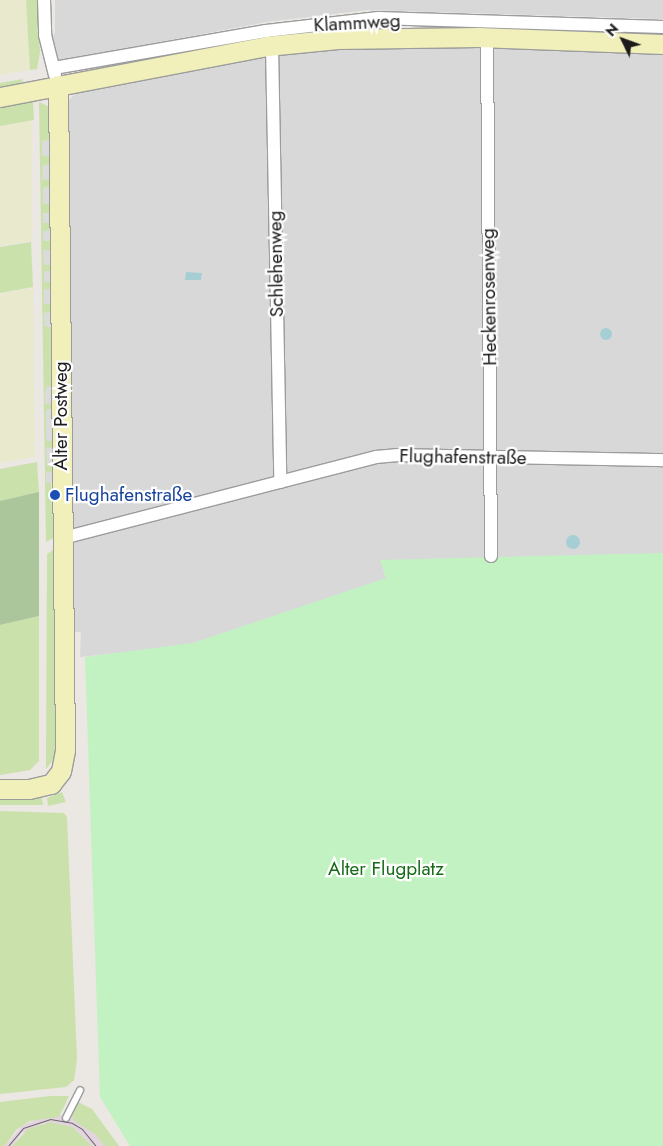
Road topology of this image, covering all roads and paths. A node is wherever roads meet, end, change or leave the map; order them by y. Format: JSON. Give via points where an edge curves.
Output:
{"nodes":[{"id":1,"x":44,"y":0,"type":"edge"},
{"id":2,"x":663,"y":27,"type":"edge"},
{"id":3,"x":487,"y":38,"type":"junction"},
{"id":4,"x":663,"y":44,"type":"edge"},
{"id":5,"x":272,"y":46,"type":"junction"},
{"id":6,"x":56,"y":76,"type":"junction"},
{"id":7,"x":0,"y":97,"type":"edge"},
{"id":8,"x":493,"y":458,"type":"junction"},
{"id":9,"x":663,"y":460,"type":"edge"},
{"id":10,"x":280,"y":482,"type":"junction"},
{"id":11,"x":63,"y":538,"type":"junction"},
{"id":12,"x":491,"y":556,"type":"dead end"},
{"id":13,"x":0,"y":789,"type":"edge"},
{"id":14,"x":80,"y":1090,"type":"dead end"},
{"id":15,"x":66,"y":1118,"type":"dead end"}],
"edges":[{"from":1,"to":6,"type":"street","via":[[45,35]]},
{"from":2,"to":6,"type":"street","name":"Klammweg","via":[[378,18],[266,30]]},
{"from":3,"to":4,"type":"main road","name":"Klammweg"},
{"from":3,"to":5,"type":"main road","name":"Klammweg","via":[[378,36]]},
{"from":3,"to":8,"type":"street","name":"Heckenrosenweg"},
{"from":5,"to":6,"type":"main road","name":"Klammweg"},
{"from":5,"to":10,"type":"street","name":"Schlehenweg"},
{"from":6,"to":7,"type":"main road"},
{"from":6,"to":11,"type":"main road","name":"Alter Postweg"},
{"from":8,"to":9,"type":"street","name":"Flughafenstraße"},
{"from":8,"to":10,"type":"street","name":"Flughafenstraße","via":[[401,454],[376,457]]},
{"from":8,"to":12,"type":"street","name":"Heckenrosenweg"},
{"from":10,"to":11,"type":"street","name":"Flughafenstraße"},
{"from":11,"to":13,"type":"main road","name":"Alter Postweg","via":[[65,750],[58,776],[44,787]]},
{"from":14,"to":15,"type":"lane"}]}
